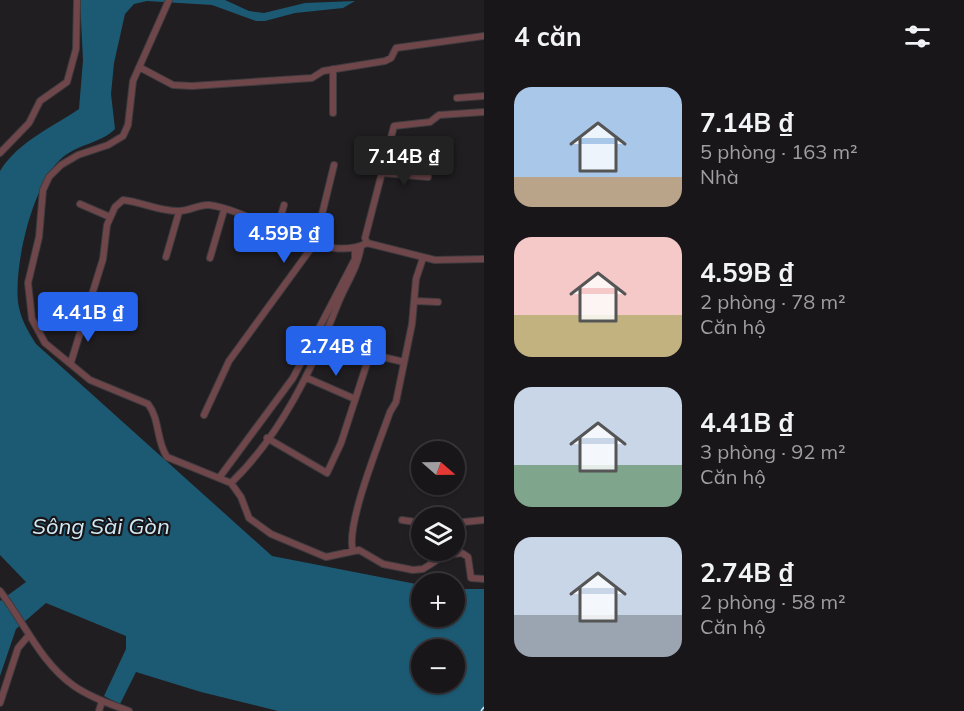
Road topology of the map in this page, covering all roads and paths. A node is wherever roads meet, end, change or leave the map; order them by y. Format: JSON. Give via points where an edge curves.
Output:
{"nodes":[{"id":1,"x":77,"y":0,"type":"edge"},
{"id":2,"x":168,"y":3,"type":"edge"},
{"id":3,"x":484,"y":36,"type":"edge"},
{"id":4,"x":139,"y":67,"type":"junction"},
{"id":5,"x":333,"y":69,"type":"junction"},
{"id":6,"x":484,"y":96,"type":"edge"},
{"id":7,"x":457,"y":98,"type":"dead end"},
{"id":8,"x":484,"y":112,"type":"edge"},
{"id":9,"x":333,"y":113,"type":"dead end"},
{"id":10,"x":0,"y":153,"type":"edge"},
{"id":11,"x":334,"y":165,"type":"dead end"},
{"id":12,"x":382,"y":173,"type":"junction"},
{"id":13,"x":428,"y":177,"type":"dead end"},
{"id":14,"x":80,"y":204,"type":"dead end"},
{"id":15,"x":284,"y":205,"type":"dead end"},
{"id":16,"x":224,"y":210,"type":"junction"},
{"id":17,"x":179,"y":212,"type":"junction"},
{"id":18,"x":110,"y":217,"type":"junction"},
{"id":19,"x":277,"y":230,"type":"junction"},
{"id":20,"x":315,"y":243,"type":"junction"},
{"id":21,"x":361,"y":246,"type":"junction"},
{"id":22,"x":166,"y":257,"type":"dead end"},
{"id":23,"x":210,"y":258,"type":"dead end"},
{"id":24,"x":423,"y":258,"type":"junction"},
{"id":25,"x":484,"y":259,"type":"edge"},
{"id":26,"x":415,"y":301,"type":"junction"},
{"id":27,"x":438,"y":302,"type":"dead end"},
{"id":28,"x":71,"y":362,"type":"junction"},
{"id":29,"x":404,"y":362,"type":"junction"},
{"id":30,"x":307,"y":378,"type":"junction"},
{"id":31,"x":355,"y":399,"type":"junction"},
{"id":32,"x":204,"y":415,"type":"dead end"},
{"id":33,"x":267,"y":438,"type":"junction"},
{"id":34,"x":219,"y":478,"type":"junction"},
{"id":35,"x":231,"y":483,"type":"junction"},
{"id":36,"x":402,"y":520,"type":"dead end"},
{"id":37,"x":484,"y":520,"type":"edge"},
{"id":38,"x":411,"y":521,"type":"edge"},
{"id":39,"x":465,"y":522,"type":"edge"},
{"id":40,"x":353,"y":551,"type":"junction"},
{"id":41,"x":484,"y":579,"type":"edge"},
{"id":42,"x":2,"y":595,"type":"edge"},
{"id":43,"x":28,"y":633,"type":"junction"},
{"id":44,"x":102,"y":701,"type":"junction"},
{"id":45,"x":0,"y":703,"type":"edge"},
{"id":46,"x":116,"y":709,"type":"edge"},
{"id":47,"x":99,"y":711,"type":"edge"},
{"id":48,"x":129,"y":711,"type":"edge"}],
"edges":[{"from":1,"to":10,"type":"street","via":[[76,49],[67,82],[40,101],[29,123]]},
{"from":2,"to":4,"type":"street"},
{"from":3,"to":5,"type":"street","via":[[396,48],[392,58],[385,61]]},
{"from":4,"to":5,"type":"street","via":[[173,85],[192,86],[312,78]]},
{"from":4,"to":28,"type":"street","via":[[123,136],[61,165],[43,190],[39,237],[28,283],[32,319],[45,343]]},
{"from":5,"to":9,"type":"street"},
{"from":6,"to":7,"type":"street"},
{"from":8,"to":12,"type":"street","via":[[438,115],[430,122],[394,126]]},
{"from":11,"to":20,"type":"street"},
{"from":12,"to":13,"type":"street"},
{"from":12,"to":21,"type":"street"},
{"from":14,"to":18,"type":"street"},
{"from":15,"to":19,"type":"street"},
{"from":16,"to":17,"type":"street","via":[[208,205]]},
{"from":16,"to":19,"type":"street","via":[[241,213]]},
{"from":16,"to":23,"type":"street"},
{"from":17,"to":18,"type":"street","via":[[123,200]]},
{"from":17,"to":22,"type":"street"},
{"from":18,"to":28,"type":"street","via":[[103,259]]},
{"from":19,"to":20,"type":"street"},
{"from":20,"to":21,"type":"street","via":[[345,250]]},
{"from":20,"to":32,"type":"street","via":[[229,361]]},
{"from":21,"to":24,"type":"street"},
{"from":21,"to":30,"type":"street","via":[[357,266]]},
{"from":21,"to":34,"type":"street","via":[[293,378]]},
{"from":24,"to":25,"type":"street"},
{"from":24,"to":26,"type":"street","via":[[416,279]]},
{"from":26,"to":27,"type":"street"},
{"from":26,"to":29,"type":"street"},
{"from":28,"to":34,"type":"street","via":[[90,380],[148,404],[167,457]]},
{"from":29,"to":31,"type":"street","via":[[371,356]]},
{"from":29,"to":40,"type":"street","via":[[396,402],[357,509],[350,540]]},
{"from":30,"to":31,"type":"street"},
{"from":30,"to":33,"type":"street"},
{"from":31,"to":33,"type":"street","via":[[327,473]]},
{"from":33,"to":35,"type":"street"},
{"from":34,"to":35,"type":"street"},
{"from":35,"to":40,"type":"street","via":[[249,518],[271,534],[326,557]]},
{"from":36,"to":38,"type":"street"},
{"from":37,"to":39,"type":"street"},
{"from":40,"to":41,"type":"street","via":[[365,551],[383,564],[413,570],[423,569],[445,555],[462,553],[468,557],[471,578]]},
{"from":42,"to":43,"type":"street"},
{"from":43,"to":44,"type":"street","via":[[66,680]]},
{"from":43,"to":45,"type":"street","via":[[18,648]]},
{"from":44,"to":46,"type":"street"},
{"from":44,"to":47,"type":"street"},
{"from":46,"to":48,"type":"street"}]}
